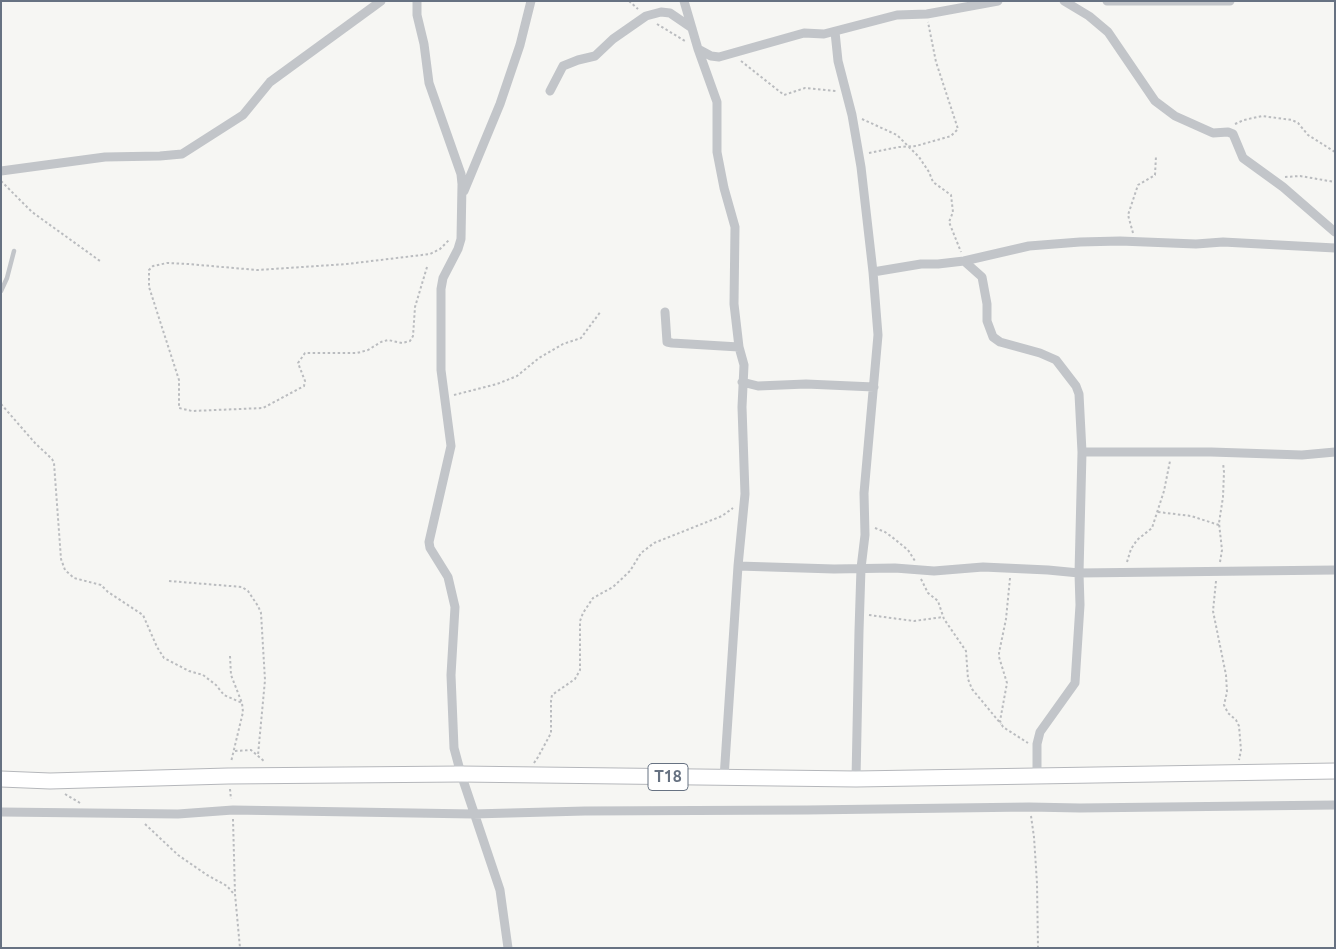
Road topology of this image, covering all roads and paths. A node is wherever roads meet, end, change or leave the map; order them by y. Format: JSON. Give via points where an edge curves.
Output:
{"nodes":[{"id":1,"x":381,"y":1,"type":"edge"},
{"id":2,"x":417,"y":1,"type":"edge"},
{"id":3,"x":531,"y":1,"type":"edge"},
{"id":4,"x":684,"y":1,"type":"edge"},
{"id":5,"x":998,"y":1,"type":"edge"},
{"id":6,"x":1064,"y":1,"type":"edge"},
{"id":7,"x":1107,"y":1,"type":"edge"},
{"id":8,"x":1230,"y":1,"type":"edge"},
{"id":9,"x":1134,"y":2,"type":"edge"},
{"id":10,"x":927,"y":14,"type":"junction"},
{"id":11,"x":646,"y":16,"type":"junction"},
{"id":12,"x":692,"y":28,"type":"junction"},
{"id":13,"x":835,"y":32,"type":"junction"},
{"id":14,"x":698,"y":49,"type":"junction"},
{"id":15,"x":719,"y":57,"type":"junction"},
{"id":16,"x":846,"y":90,"type":"junction"},
{"id":17,"x":550,"y":91,"type":"dead end"},
{"id":18,"x":852,"y":115,"type":"junction"},
{"id":19,"x":1216,"y":132,"type":"junction"},
{"id":20,"x":910,"y":147,"type":"junction"},
{"id":21,"x":1335,"y":152,"type":"edge"},
{"id":22,"x":859,"y":156,"type":"junction"},
{"id":23,"x":1156,"y":156,"type":"dead end"},
{"id":24,"x":1,"y":171,"type":"edge"},
{"id":25,"x":1270,"y":178,"type":"junction"},
{"id":26,"x":1,"y":181,"type":"edge"},
{"id":27,"x":1335,"y":182,"type":"edge"},
{"id":28,"x":460,"y":198,"type":"junction"},
{"id":29,"x":462,"y":229,"type":"junction"},
{"id":30,"x":1335,"y":232,"type":"edge"},
{"id":31,"x":1136,"y":242,"type":"junction"},
{"id":32,"x":1335,"y":248,"type":"edge"},
{"id":33,"x":14,"y":251,"type":"dead end"},
{"id":34,"x":100,"y":261,"type":"dead end"},
{"id":35,"x":964,"y":261,"type":"junction"},
{"id":36,"x":428,"y":267,"type":"dead end"},
{"id":37,"x":873,"y":272,"type":"junction"},
{"id":38,"x":1,"y":291,"type":"edge"},
{"id":39,"x":601,"y":312,"type":"dead end"},
{"id":40,"x":665,"y":312,"type":"dead end"},
{"id":41,"x":740,"y":347,"type":"junction"},
{"id":42,"x":742,"y":382,"type":"junction"},
{"id":43,"x":874,"y":387,"type":"junction"},
{"id":44,"x":445,"y":397,"type":"junction"},
{"id":45,"x":1,"y":404,"type":"edge"},
{"id":46,"x":1082,"y":452,"type":"junction"},
{"id":47,"x":1211,"y":452,"type":"junction"},
{"id":48,"x":1335,"y":452,"type":"edge"},
{"id":49,"x":1171,"y":453,"type":"junction"},
{"id":50,"x":745,"y":494,"type":"junction"},
{"id":51,"x":1158,"y":512,"type":"junction"},
{"id":52,"x":1220,"y":525,"type":"junction"},
{"id":53,"x":865,"y":528,"type":"junction"},
{"id":54,"x":738,"y":566,"type":"junction"},
{"id":55,"x":861,"y":568,"type":"junction"},
{"id":56,"x":1011,"y":568,"type":"junction"},
{"id":57,"x":917,"y":570,"type":"junction"},
{"id":58,"x":1335,"y":570,"type":"edge"},
{"id":59,"x":1120,"y":572,"type":"junction"},
{"id":60,"x":1079,"y":573,"type":"junction"},
{"id":61,"x":1218,"y":573,"type":"junction"},
{"id":62,"x":170,"y":581,"type":"dead end"},
{"id":63,"x":859,"y":614,"type":"junction"},
{"id":64,"x":943,"y":617,"type":"junction"},
{"id":65,"x":230,"y":656,"type":"dead end"},
{"id":66,"x":242,"y":702,"type":"junction"},
{"id":67,"x":1000,"y":724,"type":"junction"},
{"id":68,"x":1036,"y":748,"type":"junction"},
{"id":69,"x":234,"y":751,"type":"junction"},
{"id":70,"x":258,"y":755,"type":"junction"},
{"id":71,"x":1335,"y":771,"type":"edge"},
{"id":72,"x":1237,"y":772,"type":"junction"},
{"id":73,"x":460,"y":774,"type":"junction"},
{"id":74,"x":283,"y":775,"type":"junction"},
{"id":75,"x":228,"y":776,"type":"junction"},
{"id":76,"x":522,"y":776,"type":"junction"},
{"id":77,"x":1037,"y":776,"type":"junction"},
{"id":78,"x":724,"y":778,"type":"junction"},
{"id":79,"x":1,"y":779,"type":"edge"},
{"id":80,"x":856,"y":779,"type":"junction"},
{"id":81,"x":1335,"y":805,"type":"edge"},
{"id":82,"x":1029,"y":807,"type":"junction"},
{"id":83,"x":233,"y":810,"type":"junction"},
{"id":84,"x":1,"y":812,"type":"edge"},
{"id":85,"x":132,"y":814,"type":"junction"},
{"id":86,"x":473,"y":814,"type":"junction"},
{"id":87,"x":234,"y":894,"type":"junction"},
{"id":88,"x":240,"y":948,"type":"edge"},
{"id":89,"x":508,"y":948,"type":"edge"},
{"id":90,"x":1038,"y":948,"type":"edge"}],
"edges":[{"from":1,"to":24,"type":"street","via":[[270,82],[243,115],[182,154],[105,157]]},
{"from":2,"to":28,"type":"street","via":[[429,83],[461,174]]},
{"from":3,"to":28,"type":"street","via":[[500,104]]},
{"from":4,"to":12,"type":"street"},
{"from":5,"to":10,"type":"street"},
{"from":6,"to":19,"type":"street","via":[[1108,32],[1155,102],[1175,116]]},
{"from":7,"to":9,"type":"street"},
{"from":8,"to":9,"type":"street"},
{"from":10,"to":13,"type":"street","via":[[896,15]]},
{"from":10,"to":20,"type":"path","via":[[936,62],[958,129],[951,136]]},
{"from":11,"to":12,"type":"street","via":[[670,13]]},
{"from":11,"to":14,"type":"path"},
{"from":11,"to":17,"type":"street","via":[[595,56],[563,66]]},
{"from":12,"to":14,"type":"street"},
{"from":13,"to":15,"type":"street","via":[[804,33]]},
{"from":13,"to":16,"type":"street"},
{"from":14,"to":15,"type":"street"},
{"from":14,"to":41,"type":"street","via":[[717,102],[717,152],[736,227],[734,304]]},
{"from":15,"to":16,"type":"path","via":[[742,61],[784,95],[809,88]]},
{"from":16,"to":18,"type":"street"},
{"from":18,"to":20,"type":"path","via":[[897,135]]},
{"from":18,"to":22,"type":"street"},
{"from":19,"to":21,"type":"path","via":[[1262,116],[1283,118],[1298,123],[1308,135]]},
{"from":19,"to":25,"type":"street","via":[[1232,134],[1243,158]]},
{"from":20,"to":22,"type":"path"},
{"from":20,"to":35,"type":"path","via":[[933,182],[951,196],[953,212],[949,222]]},
{"from":22,"to":37,"type":"street"},
{"from":23,"to":31,"type":"path","via":[[1154,175],[1140,183],[1128,214]]},
{"from":25,"to":27,"type":"path","via":[[1300,176]]},
{"from":25,"to":30,"type":"street"},
{"from":26,"to":34,"type":"path","via":[[32,212]]},
{"from":28,"to":29,"type":"street"},
{"from":29,"to":36,"type":"path","via":[[430,254],[356,263],[257,270],[167,263],[154,266],[149,270],[149,287],[179,380],[179,408],[192,411],[262,408],[304,386],[298,363],[305,353],[357,353],[388,340],[410,341],[415,307]]},
{"from":29,"to":44,"type":"street","via":[[458,249],[441,289],[441,370]]},
{"from":31,"to":32,"type":"street","via":[[1223,242]]},
{"from":31,"to":35,"type":"street","via":[[1029,246]]},
{"from":33,"to":38,"type":"lane"},
{"from":35,"to":37,"type":"street"},
{"from":35,"to":46,"type":"street","via":[[982,277],[987,321],[993,337],[1056,360],[1076,386]]},
{"from":37,"to":43,"type":"street","via":[[878,335]]},
{"from":39,"to":44,"type":"path","via":[[581,338],[539,358],[517,376]]},
{"from":40,"to":41,"type":"street","via":[[667,342]]},
{"from":41,"to":42,"type":"street","via":[[744,364]]},
{"from":42,"to":43,"type":"street","via":[[758,386]]},
{"from":42,"to":50,"type":"street"},
{"from":43,"to":53,"type":"street","via":[[865,484]]},
{"from":44,"to":73,"type":"street","via":[[452,446],[429,542],[448,577],[454,607],[450,675],[452,739]]},
{"from":45,"to":66,"type":"path","via":[[54,463],[60,558],[65,570],[74,578],[101,585],[143,615],[164,658],[203,676],[224,695]]},
{"from":46,"to":49,"type":"street"},
{"from":46,"to":60,"type":"street"},
{"from":47,"to":48,"type":"street","via":[[1302,455]]},
{"from":47,"to":49,"type":"street"},
{"from":47,"to":52,"type":"path","via":[[1224,465]]},
{"from":49,"to":51,"type":"path"},
{"from":50,"to":54,"type":"street"},
{"from":50,"to":76,"type":"path","via":[[722,516],[654,543],[613,587],[593,598],[580,620],[579,674],[552,695],[551,733],[538,757]]},
{"from":51,"to":52,"type":"path","via":[[1191,516]]},
{"from":51,"to":59,"type":"path","via":[[1152,528],[1137,540]]},
{"from":52,"to":61,"type":"path","via":[[1222,550]]},
{"from":53,"to":55,"type":"street"},
{"from":53,"to":57,"type":"path","via":[[878,529],[892,537],[911,553]]},
{"from":54,"to":55,"type":"street"},
{"from":54,"to":78,"type":"street"},
{"from":55,"to":57,"type":"street"},
{"from":55,"to":63,"type":"street"},
{"from":56,"to":57,"type":"street"},
{"from":56,"to":60,"type":"street"},
{"from":56,"to":67,"type":"path","via":[[999,653],[1007,683]]},
{"from":57,"to":64,"type":"path","via":[[928,593],[938,602]]},
{"from":58,"to":61,"type":"street"},
{"from":59,"to":60,"type":"street"},
{"from":59,"to":61,"type":"street"},
{"from":60,"to":68,"type":"street","via":[[1075,683],[1040,732]]},
{"from":61,"to":72,"type":"path","via":[[1213,611],[1226,675],[1224,705],[1239,726],[1241,750]]},
{"from":62,"to":70,"type":"path","via":[[242,586],[258,606],[265,680]]},
{"from":63,"to":64,"type":"path","via":[[914,620]]},
{"from":63,"to":80,"type":"street"},
{"from":64,"to":67,"type":"path","via":[[966,651],[972,689]]},
{"from":65,"to":66,"type":"path","via":[[231,675]]},
{"from":66,"to":69,"type":"path","via":[[243,712]]},
{"from":67,"to":68,"type":"path"},
{"from":68,"to":77,"type":"street"},
{"from":69,"to":70,"type":"path","via":[[251,750]]},
{"from":69,"to":75,"type":"path"},
{"from":70,"to":74,"type":"path"},
{"from":71,"to":72,"type":"highway","number":"T18"},
{"from":72,"to":77,"type":"highway","number":"T18"},
{"from":73,"to":74,"type":"highway","number":"T18"},
{"from":73,"to":76,"type":"highway","number":"T18"},
{"from":73,"to":86,"type":"street"},
{"from":74,"to":75,"type":"highway","number":"T18"},
{"from":75,"to":79,"type":"highway","number":"T18","via":[[50,781]]},
{"from":75,"to":83,"type":"path"},
{"from":76,"to":78,"type":"highway","number":"T18"},
{"from":77,"to":80,"type":"highway","number":"T18"},
{"from":78,"to":80,"type":"highway","number":"T18"},
{"from":81,"to":82,"type":"street"},
{"from":82,"to":86,"type":"street","via":[[585,810]]},
{"from":82,"to":90,"type":"path","via":[[1035,853]]},
{"from":83,"to":85,"type":"street"},
{"from":83,"to":86,"type":"street"},
{"from":83,"to":87,"type":"path"},
{"from":84,"to":85,"type":"street"},
{"from":85,"to":87,"type":"path","via":[[178,855],[227,886]]},
{"from":86,"to":89,"type":"street","via":[[500,890]]},
{"from":87,"to":88,"type":"path"}]}
